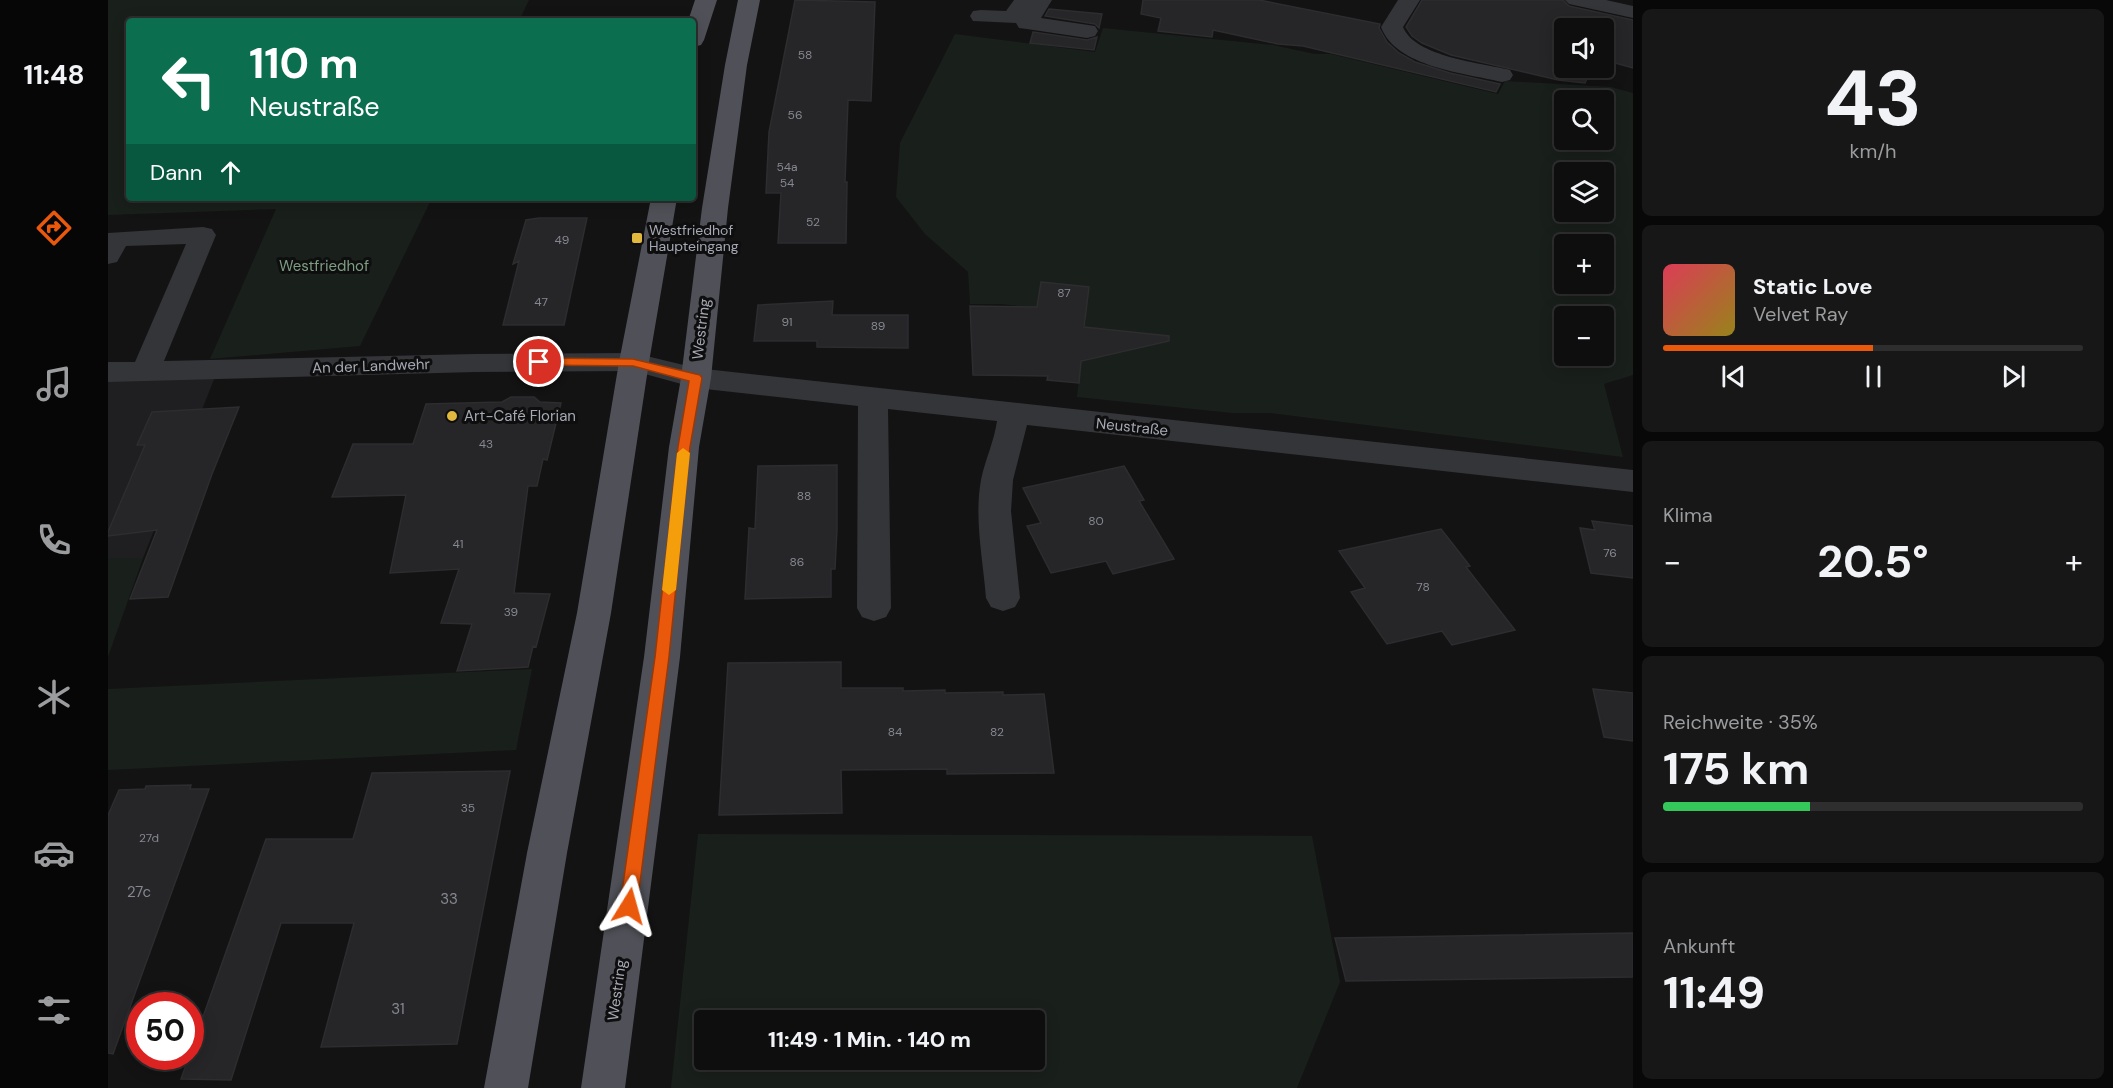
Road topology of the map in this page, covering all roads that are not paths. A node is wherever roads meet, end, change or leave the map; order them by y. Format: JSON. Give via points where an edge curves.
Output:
{"nodes":[{"id":1,"x":706,"y":0,"type":"edge"},
{"id":2,"x":749,"y":0,"type":"edge"},
{"id":3,"x":1025,"y":0,"type":"edge"},
{"id":4,"x":1041,"y":0,"type":"edge"},
{"id":5,"x":1409,"y":0,"type":"edge"},
{"id":6,"x":1576,"y":0,"type":"edge"},
{"id":7,"x":1633,"y":12,"type":"edge"},
{"id":8,"x":981,"y":16,"type":"dead end"},
{"id":9,"x":696,"y":31,"type":"edge"},
{"id":10,"x":1088,"y":32,"type":"dead end"},
{"id":11,"x":1502,"y":75,"type":"dead end"},
{"id":12,"x":663,"y":201,"type":"edge"},
{"id":13,"x":108,"y":256,"type":"edge"},
{"id":14,"x":633,"y":363,"type":"junction"},
{"id":15,"x":146,"y":369,"type":"junction"},
{"id":16,"x":108,"y":372,"type":"edge"},
{"id":17,"x":696,"y":378,"type":"junction"},
{"id":18,"x":873,"y":398,"type":"junction"},
{"id":19,"x":1013,"y":414,"type":"junction"},
{"id":20,"x":1633,"y":481,"type":"edge"},
{"id":21,"x":1003,"y":598,"type":"dead end"},
{"id":22,"x":874,"y":608,"type":"dead end"},
{"id":23,"x":507,"y":1088,"type":"edge"},
{"id":24,"x":603,"y":1088,"type":"edge"}],
"edges":[{"from":1,"to":9,"type":"main road"},
{"from":2,"to":17,"type":"main road","name":"Westring","via":[[732,87]]},
{"from":3,"to":8,"type":"street","via":[[1012,18]]},
{"from":4,"to":10,"type":"street","via":[[1027,23]]},
{"from":5,"to":11,"type":"street","via":[[1392,27],[1401,44],[1427,56]]},
{"from":6,"to":7,"type":"street"},
{"from":12,"to":14,"type":"main road"},
{"from":13,"to":15,"type":"street","via":[[116,239],[203,235]]},
{"from":14,"to":15,"type":"street","name":"An der Landwehr"},
{"from":14,"to":17,"type":"street","name":"Neustraße"},
{"from":14,"to":23,"type":"main road","via":[[594,613]]},
{"from":15,"to":16,"type":"street","name":"An der Landwehr"},
{"from":17,"to":18,"type":"street","name":"Neustraße"},
{"from":17,"to":24,"type":"main road","name":"Westring","via":[[682,464],[639,837]]},
{"from":18,"to":19,"type":"street","name":"Neustraße"},
{"from":18,"to":22,"type":"street"},
{"from":19,"to":20,"type":"street","name":"Neustraße"},
{"from":19,"to":21,"type":"street","via":[[997,480],[995,511]]}]}
